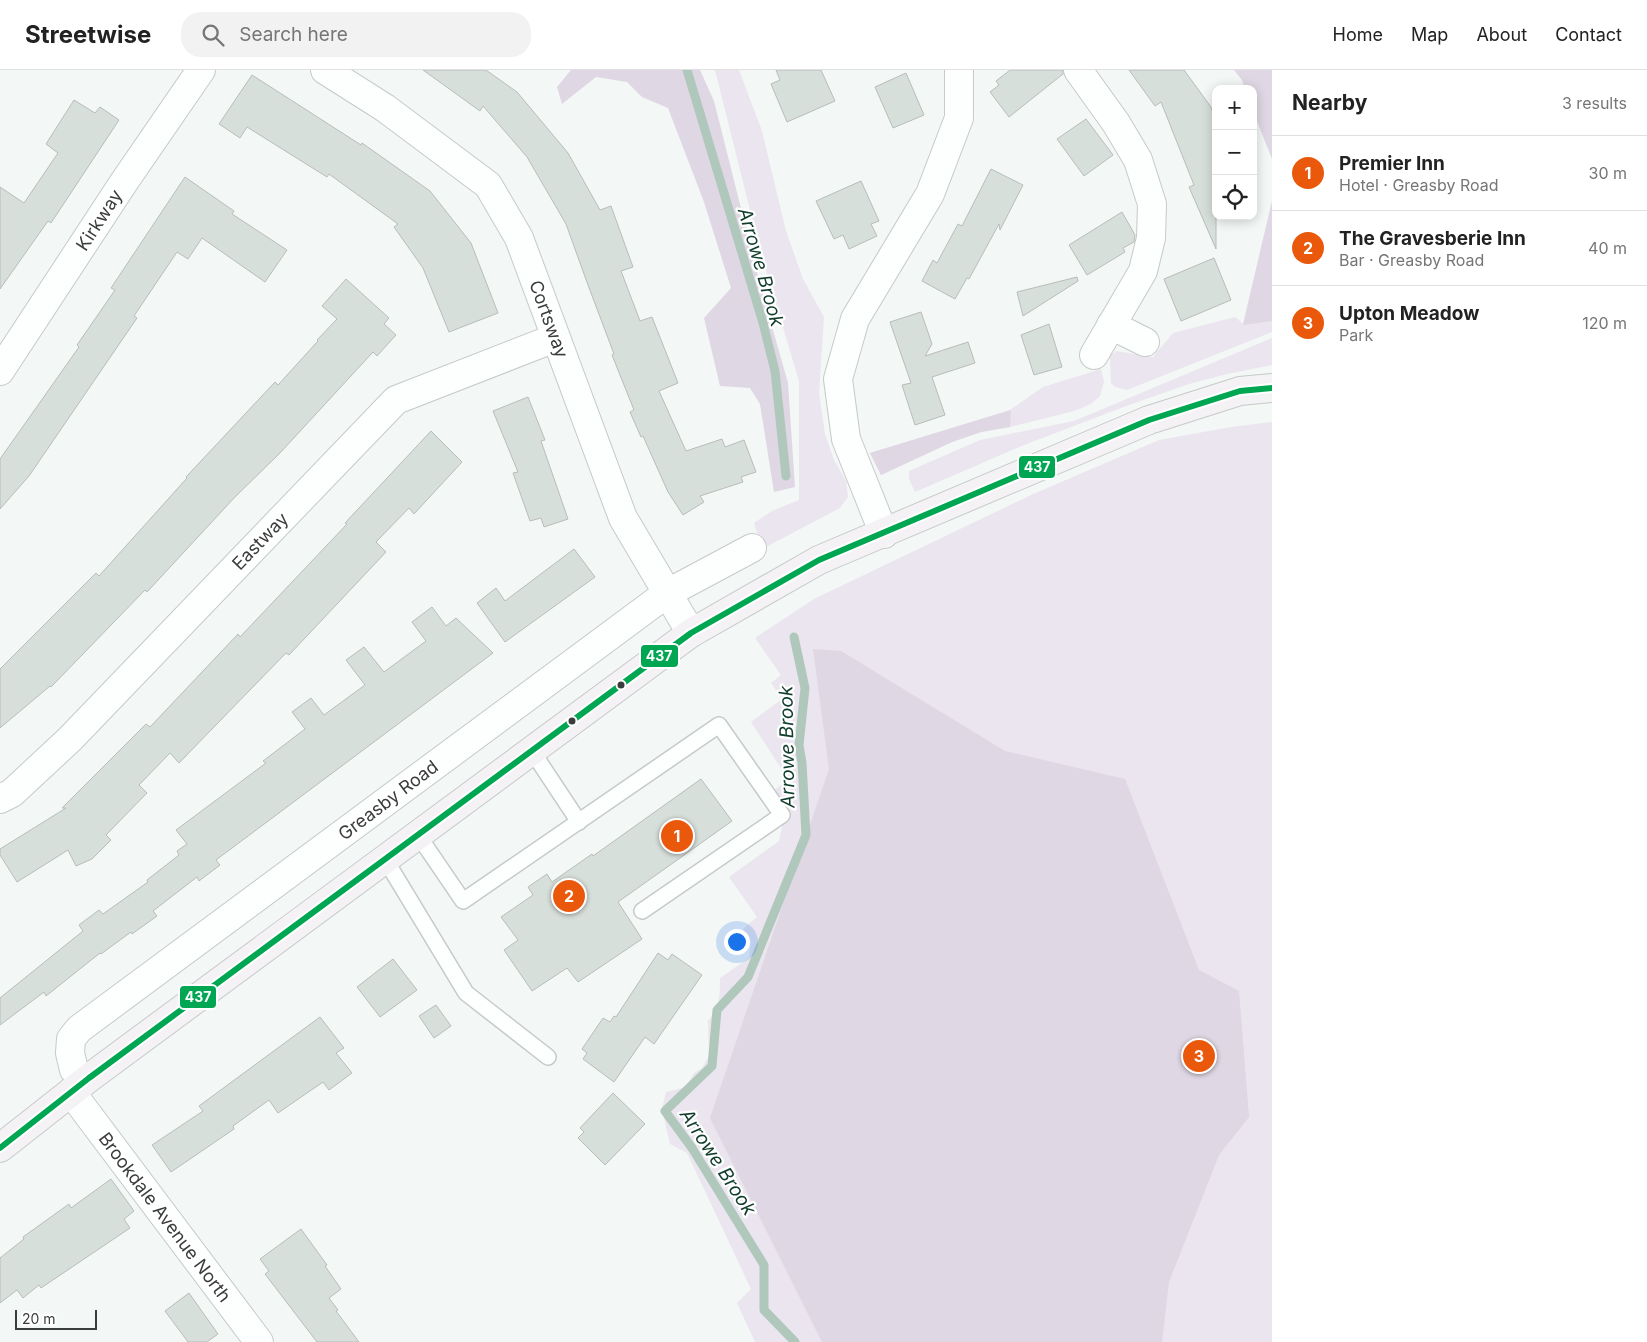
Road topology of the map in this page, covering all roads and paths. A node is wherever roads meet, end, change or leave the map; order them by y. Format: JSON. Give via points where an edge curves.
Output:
{"nodes":[{"id":1,"x":200,"y":70,"type":"edge"},
{"id":2,"x":325,"y":70,"type":"edge"},
{"id":3,"x":958,"y":70,"type":"edge"},
{"id":4,"x":1078,"y":70,"type":"edge"},
{"id":5,"x":1111,"y":325,"type":"junction"},
{"id":6,"x":556,"y":338,"type":"junction"},
{"id":7,"x":1145,"y":342,"type":"dead end"},
{"id":8,"x":1094,"y":355,"type":"dead end"},
{"id":9,"x":0,"y":371,"type":"edge"},
{"id":10,"x":1272,"y":388,"type":"edge"},
{"id":11,"x":884,"y":534,"type":"junction"},
{"id":12,"x":752,"y":548,"type":"dead end"},
{"id":13,"x":666,"y":594,"type":"junction"},
{"id":14,"x":691,"y":633,"type":"junction"},
{"id":15,"x":532,"y":751,"type":"junction"},
{"id":16,"x":0,"y":799,"type":"edge"},
{"id":17,"x":579,"y":822,"type":"junction"},
{"id":18,"x":418,"y":836,"type":"junction"},
{"id":19,"x":385,"y":859,"type":"junction"},
{"id":20,"x":642,"y":911,"type":"dead end"},
{"id":21,"x":548,"y":1057,"type":"dead end"},
{"id":22,"x":78,"y":1086,"type":"junction"},
{"id":23,"x":0,"y":1148,"type":"edge"},
{"id":24,"x":259,"y":1342,"type":"edge"}],
"edges":[{"from":1,"to":9,"type":"street","name":"Kirkway"},
{"from":2,"to":6,"type":"street","name":"Cortsway","via":[[385,108],[488,185],[520,238]]},
{"from":3,"to":11,"type":"street","via":[[959,118],[930,194],[855,319],[838,379],[846,439]]},
{"from":4,"to":5,"type":"street","via":[[1138,160],[1152,204],[1151,238],[1142,271]]},
{"from":5,"to":7,"type":"street"},
{"from":5,"to":8,"type":"street"},
{"from":6,"to":13,"type":"street","name":"Cortsway","via":[[622,518]]},
{"from":6,"to":16,"type":"street","name":"Eastway","via":[[396,400],[70,739],[12,793]]},
{"from":10,"to":11,"type":"main road","via":[[1240,391],[1149,420]]},
{"from":11,"to":14,"type":"main road","via":[[819,560]]},
{"from":12,"to":13,"type":"street","name":"Greasby Road"},
{"from":13,"to":14,"type":"street","name":"Cortsway"},
{"from":13,"to":22,"type":"street","name":"Greasby Road","via":[[79,1029],[71,1039],[70,1054]]},
{"from":14,"to":15,"type":"main road"},
{"from":15,"to":17,"type":"lane"},
{"from":15,"to":18,"type":"main road"},
{"from":17,"to":18,"type":"lane","via":[[463,901]]},
{"from":17,"to":20,"type":"lane","via":[[719,725],[782,815]]},
{"from":18,"to":19,"type":"main road"},
{"from":19,"to":21,"type":"lane","via":[[466,993]]},
{"from":19,"to":22,"type":"main road"},
{"from":22,"to":23,"type":"main road"},
{"from":22,"to":24,"type":"street","name":"Brookdale Avenue North"}]}
